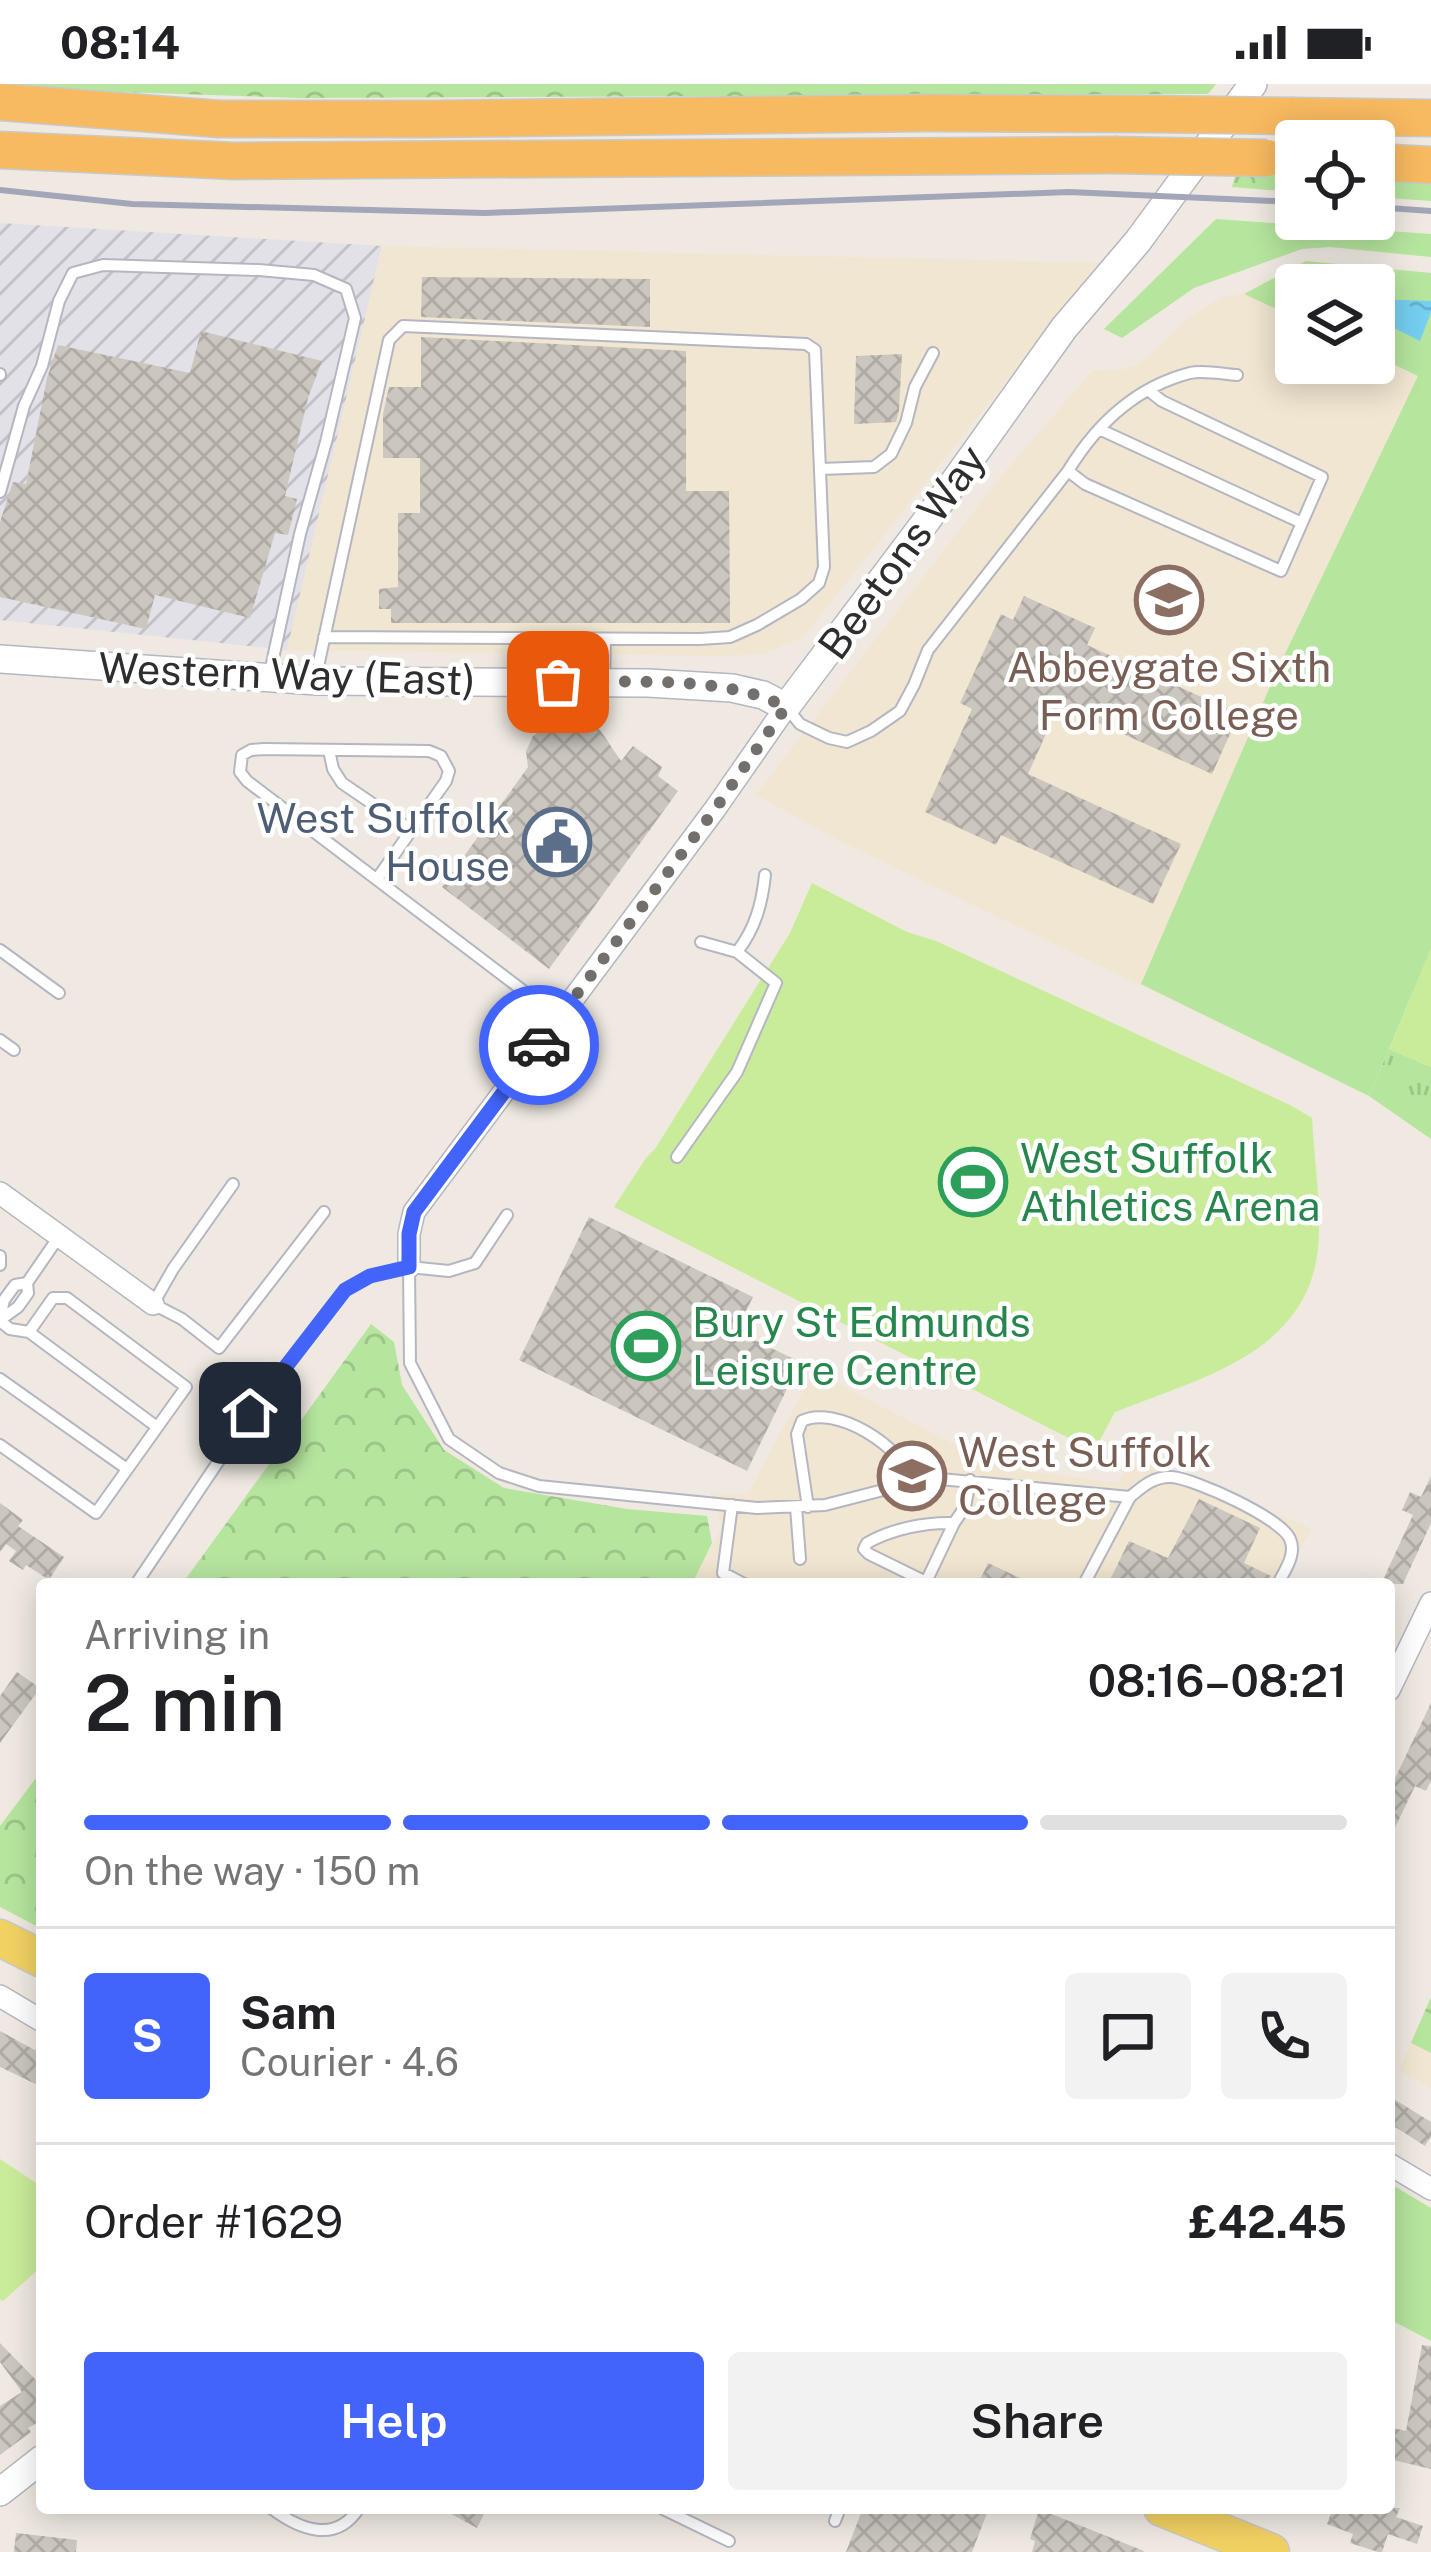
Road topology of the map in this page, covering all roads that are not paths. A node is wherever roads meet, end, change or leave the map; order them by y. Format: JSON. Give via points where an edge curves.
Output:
{"nodes":[{"id":1,"x":1253,"y":84,"type":"edge"},
{"id":2,"x":0,"y":102,"type":"edge"},
{"id":3,"x":1431,"y":118,"type":"edge"},
{"id":4,"x":0,"y":150,"type":"edge"},
{"id":5,"x":1275,"y":159,"type":"edge"},
{"id":6,"x":1395,"y":163,"type":"edge"},
{"id":7,"x":1431,"y":165,"type":"edge"},
{"id":8,"x":933,"y":353,"type":"dead end"},
{"id":9,"x":1237,"y":375,"type":"dead end"},
{"id":10,"x":1148,"y":390,"type":"junction"},
{"id":11,"x":1099,"y":429,"type":"junction"},
{"id":12,"x":821,"y":469,"type":"junction"},
{"id":13,"x":1068,"y":471,"type":"junction"},
{"id":14,"x":0,"y":492,"type":"edge"},
{"id":15,"x":1301,"y":523,"type":"junction"},
{"id":16,"x":324,"y":637,"type":"junction"},
{"id":17,"x":605,"y":639,"type":"junction"},
{"id":18,"x":0,"y":658,"type":"edge"},
{"id":19,"x":269,"y":679,"type":"junction"},
{"id":20,"x":317,"y":681,"type":"junction"},
{"id":21,"x":604,"y":683,"type":"junction"},
{"id":22,"x":786,"y":707,"type":"junction"},
{"id":23,"x":328,"y":750,"type":"junction"},
{"id":24,"x":411,"y":830,"type":"junction"},
{"id":25,"x":765,"y":875,"type":"dead end"},
{"id":26,"x":377,"y":879,"type":"junction"},
{"id":27,"x":701,"y":942,"type":"dead end"},
{"id":28,"x":0,"y":950,"type":"edge"},
{"id":29,"x":737,"y":952,"type":"junction"},
{"id":30,"x":59,"y":993,"type":"dead end"},
{"id":31,"x":559,"y":1018,"type":"junction"},
{"id":32,"x":0,"y":1040,"type":"edge"},
{"id":33,"x":14,"y":1050,"type":"dead end"},
{"id":34,"x":677,"y":1157,"type":"dead end"},
{"id":35,"x":233,"y":1184,"type":"dead end"},
{"id":36,"x":0,"y":1193,"type":"edge"},
{"id":37,"x":324,"y":1212,"type":"dead end"},
{"id":38,"x":507,"y":1215,"type":"dead end"},
{"id":39,"x":60,"y":1235,"type":"junction"},
{"id":40,"x":409,"y":1267,"type":"junction"},
{"id":41,"x":153,"y":1304,"type":"junction"},
{"id":42,"x":0,"y":1320,"type":"edge"},
{"id":43,"x":29,"y":1332,"type":"junction"},
{"id":44,"x":0,"y":1379,"type":"edge"},
{"id":45,"x":157,"y":1427,"type":"junction"},
{"id":46,"x":0,"y":1445,"type":"edge"},
{"id":47,"x":127,"y":1469,"type":"junction"},
{"id":48,"x":970,"y":1480,"type":"junction"},
{"id":49,"x":911,"y":1483,"type":"junction"},
{"id":50,"x":1130,"y":1497,"type":"junction"},
{"id":51,"x":732,"y":1504,"type":"junction"},
{"id":52,"x":802,"y":1507,"type":"junction"},
{"id":53,"x":954,"y":1523,"type":"junction"},
{"id":54,"x":800,"y":1559,"type":"dead end"},
{"id":55,"x":140,"y":1578,"type":"edge"},
{"id":56,"x":733,"y":1578,"type":"edge"},
{"id":57,"x":918,"y":1578,"type":"edge"},
{"id":58,"x":928,"y":1578,"type":"edge"},
{"id":59,"x":1087,"y":1578,"type":"edge"},
{"id":60,"x":1281,"y":1578,"type":"edge"},
{"id":61,"x":1431,"y":1603,"type":"edge"},
{"id":62,"x":1395,"y":1678,"type":"edge"},
{"id":63,"x":0,"y":1938,"type":"edge"},
{"id":64,"x":36,"y":1956,"type":"edge"},
{"id":65,"x":0,"y":1996,"type":"edge"},
{"id":66,"x":36,"y":2017,"type":"edge"},
{"id":67,"x":1395,"y":2168,"type":"edge"},
{"id":68,"x":1431,"y":2189,"type":"edge"},
{"id":69,"x":36,"y":2464,"type":"edge"},
{"id":70,"x":0,"y":2492,"type":"edge"},
{"id":71,"x":282,"y":2514,"type":"edge"},
{"id":72,"x":354,"y":2514,"type":"edge"},
{"id":73,"x":673,"y":2514,"type":"edge"},
{"id":74,"x":1175,"y":2514,"type":"edge"},
{"id":75,"x":728,"y":2541,"type":"dead end"},
{"id":76,"x":1253,"y":2549,"type":"edge"}],
"edges":[{"from":1,"to":22,"type":"street","name":"Beetons Way"},
{"from":2,"to":3,"type":"highway","bridge":true,"via":[[219,119]]},
{"from":4,"to":5,"type":"highway","bridge":true,"via":[[235,161]]},
{"from":6,"to":7,"type":"highway"},
{"from":8,"to":12,"type":"lane","via":[[891,454],[874,467]]},
{"from":9,"to":10,"type":"lane","via":[[1194,372]]},
{"from":10,"to":11,"type":"lane"},
{"from":10,"to":15,"type":"lane","via":[[1322,477]]},
{"from":11,"to":13,"type":"lane"},
{"from":11,"to":15,"type":"lane"},
{"from":12,"to":16,"type":"lane","via":[[818,359],[806,344],[404,326],[389,340]]},
{"from":12,"to":17,"type":"lane","via":[[824,567],[801,599],[730,637]]},
{"from":13,"to":15,"type":"lane","via":[[1281,571]]},
{"from":13,"to":22,"type":"lane","via":[[928,650],[900,711],[847,742],[800,724]]},
{"from":14,"to":19,"type":"lane","via":[[73,273],[103,265],[259,270],[314,274],[346,289],[355,318]]},
{"from":16,"to":17,"type":"lane"},
{"from":16,"to":20,"type":"lane"},
{"from":17,"to":21,"type":"lane"},
{"from":18,"to":19,"type":"street","name":"Western Way (East)"},
{"from":19,"to":20,"type":"street","name":"Western Way (East)"},
{"from":20,"to":21,"type":"street","name":"Western Way (East)"},
{"from":21,"to":22,"type":"street","name":"Western Way (East)","via":[[732,688]]},
{"from":22,"to":31,"type":"street","name":"Beetons Way"},
{"from":23,"to":24,"type":"lane","via":[[342,783]]},
{"from":23,"to":24,"type":"lane","via":[[441,756],[446,781]]},
{"from":23,"to":26,"type":"lane","via":[[251,750],[240,772]]},
{"from":24,"to":26,"type":"lane"},
{"from":25,"to":29,"type":"lane","via":[[762,904]]},
{"from":26,"to":31,"type":"lane"},
{"from":27,"to":29,"type":"lane"},
{"from":28,"to":30,"type":"lane"},
{"from":29,"to":34,"type":"lane","via":[[776,983],[774,992],[737,1072]]},
{"from":31,"to":40,"type":"street","name":"Beetons Way","via":[[414,1212]]},
{"from":32,"to":33,"type":"lane"},
{"from":35,"to":41,"type":"lane"},
{"from":36,"to":39,"type":"street"},
{"from":37,"to":41,"type":"lane","via":[[219,1348]]},
{"from":38,"to":40,"type":"lane","via":[[475,1263],[449,1271]]},
{"from":39,"to":41,"type":"street"},
{"from":39,"to":42,"type":"lane","via":[[28,1293]]},
{"from":40,"to":51,"type":"lane","via":[[410,1363],[449,1438],[499,1473],[539,1486]]},
{"from":40,"to":55,"type":"lane","via":[[345,1290],[250,1413]]},
{"from":42,"to":43,"type":"lane"},
{"from":43,"to":45,"type":"lane"},
{"from":43,"to":45,"type":"lane","via":[[53,1298],[67,1298],[186,1387]]},
{"from":44,"to":47,"type":"lane"},
{"from":45,"to":47,"type":"lane"},
{"from":46,"to":47,"type":"lane","via":[[96,1513]]},
{"from":48,"to":49,"type":"lane"},
{"from":48,"to":50,"type":"lane"},
{"from":48,"to":53,"type":"lane"},
{"from":49,"to":52,"type":"lane"},
{"from":49,"to":52,"type":"lane","via":[[883,1442],[827,1416],[808,1418],[797,1434]]},
{"from":50,"to":59,"type":"lane"},
{"from":50,"to":60,"type":"lane","via":[[1168,1476],[1276,1522],[1292,1555]]},
{"from":51,"to":52,"type":"lane"},
{"from":51,"to":56,"type":"lane","via":[[723,1573]]},
{"from":52,"to":54,"type":"lane"},
{"from":53,"to":57,"type":"lane","via":[[866,1543],[869,1555]]},
{"from":53,"to":58,"type":"lane"},
{"from":61,"to":62,"type":"street"},
{"from":63,"to":64,"type":"main road"},
{"from":65,"to":66,"type":"street"},
{"from":67,"to":68,"type":"street"},
{"from":69,"to":70,"type":"street"},
{"from":71,"to":72,"type":"lane","via":[[327,2530]]},
{"from":73,"to":75,"type":"lane"},
{"from":74,"to":76,"type":"main road"}]}
